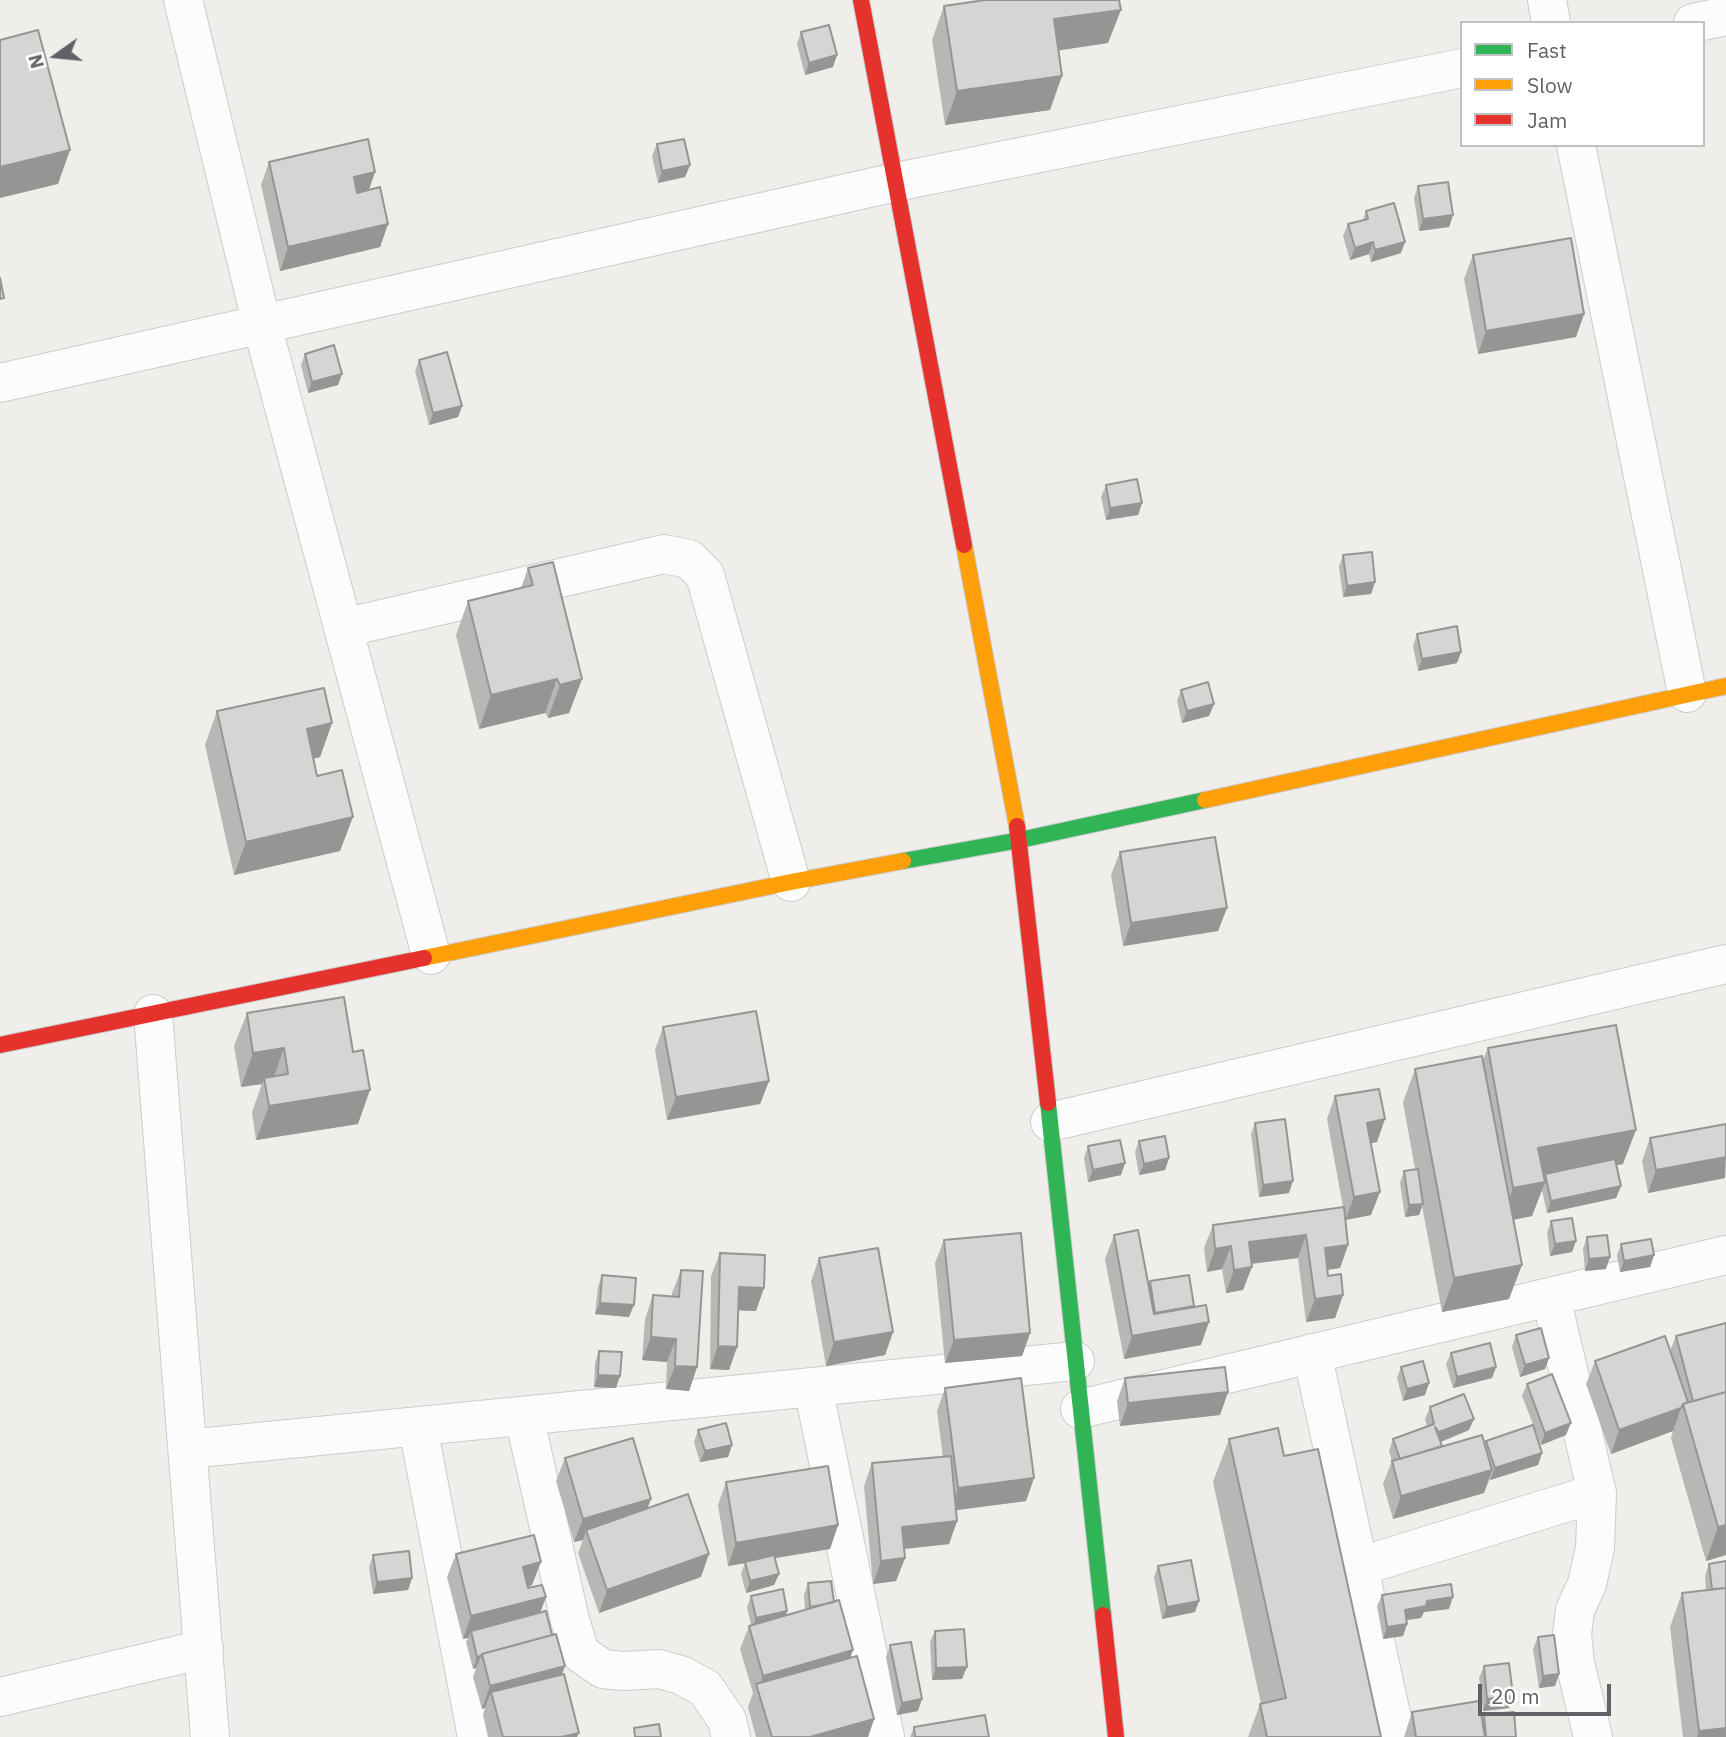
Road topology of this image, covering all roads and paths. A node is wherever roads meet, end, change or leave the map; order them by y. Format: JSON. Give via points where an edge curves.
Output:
{"nodes":[{"id":1,"x":183,"y":0,"type":"edge"},
{"id":2,"x":861,"y":0,"type":"edge"},
{"id":3,"x":1546,"y":0,"type":"edge"},
{"id":4,"x":1726,"y":16,"type":"edge"},
{"id":5,"x":1551,"y":21,"type":"edge"},
{"id":6,"x":1702,"y":21,"type":"edge"},
{"id":7,"x":1460,"y":68,"type":"edge"},
{"id":8,"x":1576,"y":147,"type":"edge"},
{"id":9,"x":896,"y":182,"type":"junction"},
{"id":10,"x":262,"y":325,"type":"junction"},
{"id":11,"x":0,"y":383,"type":"edge"},
{"id":12,"x":343,"y":628,"type":"junction"},
{"id":13,"x":1726,"y":686,"type":"edge"},
{"id":14,"x":1687,"y":694,"type":"junction"},
{"id":15,"x":1020,"y":840,"type":"junction"},
{"id":16,"x":791,"y":882,"type":"junction"},
{"id":17,"x":430,"y":955,"type":"junction"},
{"id":18,"x":1726,"y":964,"type":"edge"},
{"id":19,"x":153,"y":1014,"type":"junction"},
{"id":20,"x":0,"y":1045,"type":"edge"},
{"id":21,"x":1050,"y":1122,"type":"junction"},
{"id":22,"x":1726,"y":1255,"type":"edge"},
{"id":23,"x":1551,"y":1297,"type":"junction"},
{"id":24,"x":1312,"y":1353,"type":"junction"},
{"id":25,"x":1075,"y":1361,"type":"junction"},
{"id":26,"x":813,"y":1387,"type":"junction"},
{"id":27,"x":1080,"y":1409,"type":"junction"},
{"id":28,"x":524,"y":1416,"type":"junction"},
{"id":29,"x":418,"y":1427,"type":"junction"},
{"id":30,"x":188,"y":1449,"type":"junction"},
{"id":31,"x":1597,"y":1493,"type":"junction"},
{"id":32,"x":1358,"y":1567,"type":"junction"},
{"id":33,"x":204,"y":1649,"type":"junction"},
{"id":34,"x":0,"y":1697,"type":"edge"},
{"id":35,"x":210,"y":1737,"type":"edge"},
{"id":36,"x":477,"y":1737,"type":"edge"},
{"id":37,"x":731,"y":1737,"type":"edge"},
{"id":38,"x":885,"y":1737,"type":"edge"},
{"id":39,"x":1116,"y":1737,"type":"edge"},
{"id":40,"x":1395,"y":1737,"type":"edge"},
{"id":41,"x":1593,"y":1737,"type":"edge"}],
"edges":[{"from":1,"to":10,"type":"street"},
{"from":2,"to":9,"type":"street"},
{"from":3,"to":5,"type":"street"},
{"from":4,"to":6,"type":"street"},
{"from":7,"to":9,"type":"street"},
{"from":8,"to":14,"type":"street"},
{"from":9,"to":10,"type":"street"},
{"from":9,"to":15,"type":"street"},
{"from":10,"to":11,"type":"street"},
{"from":10,"to":12,"type":"street"},
{"from":12,"to":16,"type":"street","via":[[664,554],[689,559],[705,575]]},
{"from":12,"to":17,"type":"street"},
{"from":13,"to":14,"type":"street"},
{"from":14,"to":15,"type":"street"},
{"from":15,"to":16,"type":"street"},
{"from":15,"to":21,"type":"street"},
{"from":16,"to":17,"type":"street"},
{"from":17,"to":19,"type":"street"},
{"from":18,"to":21,"type":"street"},
{"from":19,"to":20,"type":"street"},
{"from":19,"to":30,"type":"street"},
{"from":21,"to":25,"type":"street"},
{"from":22,"to":23,"type":"street"},
{"from":23,"to":24,"type":"street"},
{"from":23,"to":31,"type":"street"},
{"from":24,"to":27,"type":"street"},
{"from":24,"to":32,"type":"street"},
{"from":25,"to":26,"type":"street"},
{"from":25,"to":27,"type":"street"},
{"from":26,"to":28,"type":"street"},
{"from":26,"to":38,"type":"street"},
{"from":27,"to":39,"type":"street"},
{"from":28,"to":29,"type":"street"},
{"from":28,"to":37,"type":"street","via":[[580,1653],[603,1669],[659,1669],[705,1688],[727,1720]]},
{"from":29,"to":30,"type":"street"},
{"from":29,"to":36,"type":"street"},
{"from":30,"to":33,"type":"street"},
{"from":31,"to":32,"type":"street"},
{"from":31,"to":41,"type":"street","via":[[1595,1548],[1572,1634]]},
{"from":32,"to":40,"type":"street"},
{"from":33,"to":34,"type":"street"},
{"from":33,"to":35,"type":"street"}]}
